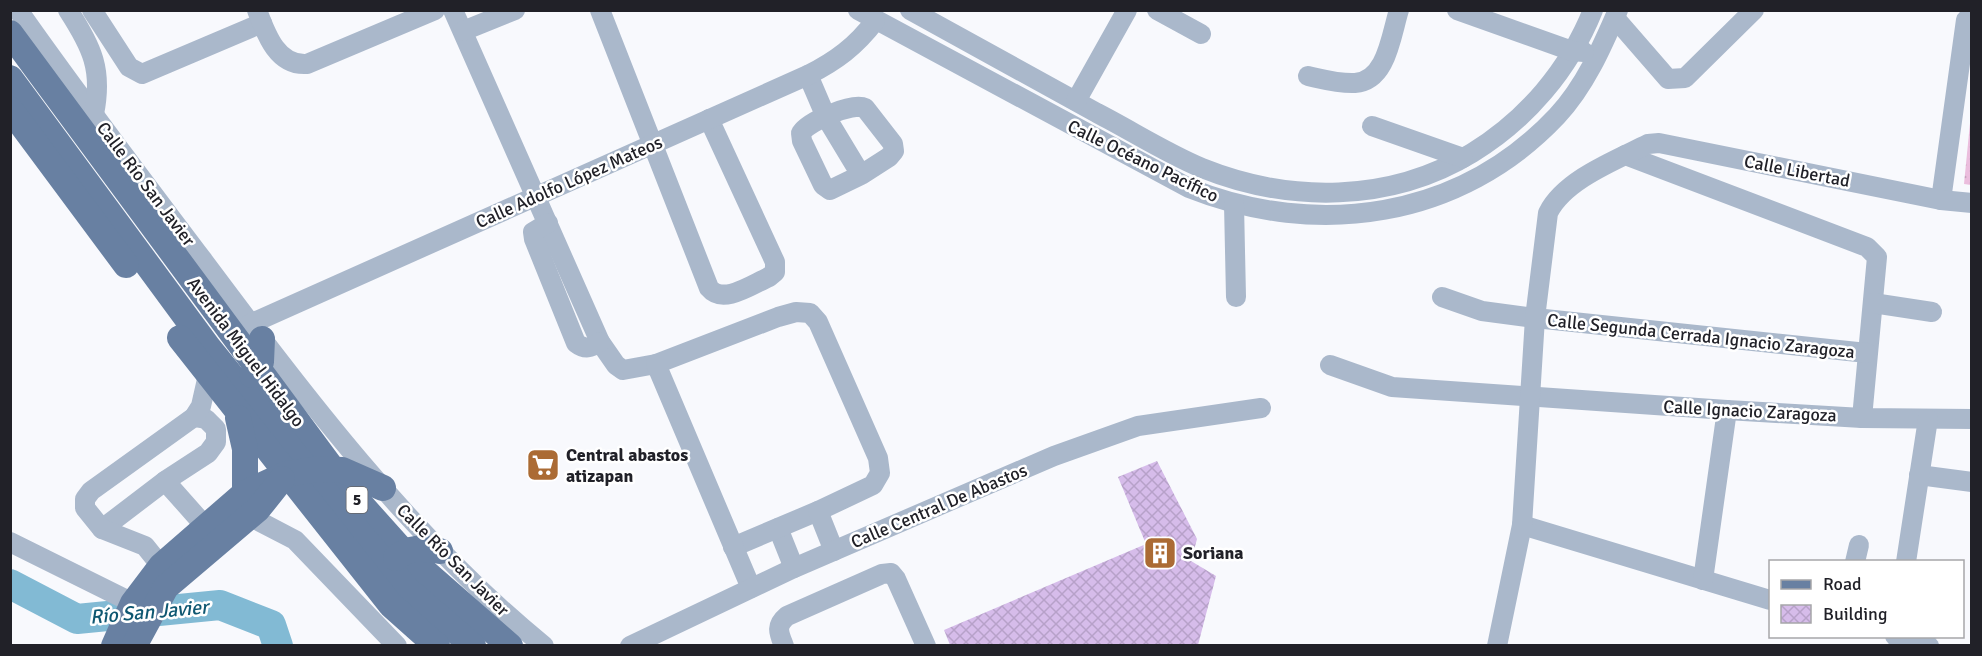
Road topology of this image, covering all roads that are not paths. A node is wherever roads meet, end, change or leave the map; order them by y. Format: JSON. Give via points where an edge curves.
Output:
{"nodes":[{"id":1,"x":18,"y":10,"type":"edge"},
{"id":2,"x":68,"y":10,"type":"edge"},
{"id":3,"x":92,"y":10,"type":"edge"},
{"id":4,"x":435,"y":10,"type":"edge"},
{"id":5,"x":453,"y":10,"type":"edge"},
{"id":6,"x":515,"y":10,"type":"edge"},
{"id":7,"x":600,"y":10,"type":"edge"},
{"id":8,"x":858,"y":10,"type":"edge"},
{"id":9,"x":910,"y":10,"type":"edge"},
{"id":10,"x":1127,"y":10,"type":"edge"},
{"id":11,"x":1157,"y":10,"type":"edge"},
{"id":12,"x":1399,"y":10,"type":"edge"},
{"id":13,"x":1457,"y":10,"type":"edge"},
{"id":14,"x":1593,"y":10,"type":"edge"},
{"id":15,"x":1754,"y":10,"type":"edge"},
{"id":16,"x":1616,"y":14,"type":"edge"},
{"id":17,"x":260,"y":17,"type":"edge"},
{"id":18,"x":1966,"y":20,"type":"dead end"},
{"id":19,"x":875,"y":21,"type":"junction"},
{"id":20,"x":463,"y":31,"type":"junction"},
{"id":21,"x":10,"y":33,"type":"edge"},
{"id":22,"x":1201,"y":34,"type":"dead end"},
{"id":23,"x":1572,"y":51,"type":"junction"},
{"id":24,"x":1599,"y":54,"type":"junction"},
{"id":25,"x":808,"y":75,"type":"junction"},
{"id":26,"x":1308,"y":76,"type":"dead end"},
{"id":27,"x":10,"y":78,"type":"edge"},
{"id":28,"x":1076,"y":101,"type":"junction"},
{"id":29,"x":10,"y":109,"type":"edge"},
{"id":30,"x":94,"y":114,"type":"junction"},
{"id":31,"x":826,"y":117,"type":"junction"},
{"id":32,"x":709,"y":119,"type":"junction"},
{"id":33,"x":1372,"y":126,"type":"dead end"},
{"id":34,"x":651,"y":145,"type":"junction"},
{"id":35,"x":1625,"y":155,"type":"junction"},
{"id":36,"x":1463,"y":158,"type":"junction"},
{"id":37,"x":861,"y":175,"type":"junction"},
{"id":38,"x":537,"y":197,"type":"junction"},
{"id":39,"x":1941,"y":200,"type":"junction"},
{"id":40,"x":1971,"y":203,"type":"edge"},
{"id":41,"x":1234,"y":204,"type":"junction"},
{"id":42,"x":1236,"y":297,"type":"dead end"},
{"id":43,"x":1442,"y":297,"type":"dead end"},
{"id":44,"x":1873,"y":303,"type":"junction"},
{"id":45,"x":1932,"y":312,"type":"dead end"},
{"id":46,"x":1535,"y":318,"type":"junction"},
{"id":47,"x":247,"y":331,"type":"junction"},
{"id":48,"x":1867,"y":353,"type":"junction"},
{"id":49,"x":656,"y":364,"type":"junction"},
{"id":50,"x":1330,"y":365,"type":"dead end"},
{"id":51,"x":208,"y":375,"type":"junction"},
{"id":52,"x":305,"y":396,"type":"junction"},
{"id":53,"x":1529,"y":398,"type":"junction"},
{"id":54,"x":1260,"y":408,"type":"dead end"},
{"id":55,"x":1727,"y":410,"type":"junction"},
{"id":56,"x":237,"y":412,"type":"junction"},
{"id":57,"x":194,"y":417,"type":"junction"},
{"id":58,"x":1862,"y":417,"type":"junction"},
{"id":59,"x":1928,"y":419,"type":"junction"},
{"id":60,"x":1971,"y":419,"type":"edge"},
{"id":61,"x":286,"y":474,"type":"junction"},
{"id":62,"x":1919,"y":475,"type":"junction"},
{"id":63,"x":165,"y":481,"type":"junction"},
{"id":64,"x":1971,"y":483,"type":"edge"},
{"id":65,"x":383,"y":488,"type":"junction"},
{"id":66,"x":247,"y":504,"type":"junction"},
{"id":67,"x":818,"y":511,"type":"junction"},
{"id":68,"x":1522,"y":525,"type":"junction"},
{"id":69,"x":205,"y":526,"type":"junction"},
{"id":70,"x":778,"y":528,"type":"junction"},
{"id":71,"x":102,"y":529,"type":"junction"},
{"id":72,"x":10,"y":542,"type":"edge"},
{"id":73,"x":733,"y":547,"type":"junction"},
{"id":74,"x":440,"y":551,"type":"junction"},
{"id":75,"x":834,"y":551,"type":"junction"},
{"id":76,"x":1906,"y":560,"type":"edge"},
{"id":77,"x":161,"y":566,"type":"junction"},
{"id":78,"x":794,"y":568,"type":"junction"},
{"id":79,"x":1703,"y":580,"type":"junction"},
{"id":80,"x":751,"y":588,"type":"junction"},
{"id":81,"x":384,"y":596,"type":"junction"},
{"id":82,"x":1769,"y":600,"type":"edge"},
{"id":83,"x":358,"y":606,"type":"junction"},
{"id":84,"x":132,"y":621,"type":"edge"},
{"id":85,"x":1903,"y":638,"type":"edge"},
{"id":86,"x":397,"y":645,"type":"edge"},
{"id":87,"x":437,"y":645,"type":"edge"},
{"id":88,"x":473,"y":645,"type":"edge"},
{"id":89,"x":510,"y":645,"type":"edge"},
{"id":90,"x":544,"y":645,"type":"edge"},
{"id":91,"x":630,"y":645,"type":"edge"},
{"id":92,"x":784,"y":645,"type":"edge"},
{"id":93,"x":926,"y":645,"type":"edge"},
{"id":94,"x":1497,"y":645,"type":"edge"},
{"id":95,"x":1929,"y":645,"type":"edge"}],
"edges":[{"from":1,"to":30,"type":"street","name":"Calle Río San Javier"},
{"from":2,"to":30,"type":"street","via":[[86,38],[95,64],[98,93]]},
{"from":3,"to":17,"type":"street","via":[[129,67],[142,74]]},
{"from":4,"to":17,"type":"street","via":[[307,64],[295,65],[284,60]]},
{"from":5,"to":20,"type":"street"},
{"from":6,"to":20,"type":"street"},
{"from":7,"to":34,"type":"street"},
{"from":8,"to":19,"type":"street","name":"Calle Océano Pacífico"},
{"from":9,"to":28,"type":"street","name":"Calle Océano Pacífico"},
{"from":10,"to":28,"type":"street"},
{"from":11,"to":22,"type":"street"},
{"from":12,"to":26,"type":"street","via":[[1379,71],[1368,80],[1354,83]]},
{"from":13,"to":23,"type":"street"},
{"from":14,"to":23,"type":"street","name":"Calle Océano Pacífico"},
{"from":15,"to":16,"type":"street","via":[[1685,78],[1676,80],[1668,79]]},
{"from":16,"to":24,"type":"street","name":"Calle Océano Pacífico"},
{"from":18,"to":39,"type":"street"},
{"from":19,"to":25,"type":"street","name":"Calle Adolfo López Mateos","via":[[837,61]]},
{"from":19,"to":41,"type":"street","name":"Calle Océano Pacífico","via":[[1155,171]]},
{"from":20,"to":38,"type":"street"},
{"from":21,"to":47,"type":"main road","name":"Avenida Miguel Hidalgo","number":"5"},
{"from":23,"to":24,"type":"street"},
{"from":23,"to":36,"type":"street","name":"Calle Océano Pacífico","via":[[1555,79],[1512,126]]},
{"from":24,"to":41,"type":"street","name":"Calle Océano Pacífico","via":[[1558,115],[1531,141],[1496,167],[1423,202],[1336,216],[1291,215]]},
{"from":25,"to":31,"type":"street"},
{"from":25,"to":32,"type":"street","name":"Calle Adolfo López Mateos"},
{"from":27,"to":88,"type":"main road","name":"Avenida Miguel Hidalgo","number":"5","via":[[208,346],[407,589]]},
{"from":28,"to":36,"type":"street","name":"Calle Océano Pacífico","via":[[1199,167],[1267,188],[1345,193],[1382,188],[1426,176]]},
{"from":29,"to":51,"type":"main road"},
{"from":30,"to":47,"type":"street","name":"Calle Río San Javier"},
{"from":31,"to":37,"type":"street"},
{"from":31,"to":37,"type":"street","via":[[801,133],[823,185],[830,190]]},
{"from":31,"to":37,"type":"street","via":[[860,105],[892,144],[894,151],[890,157]]},
{"from":32,"to":34,"type":"street","name":"Calle Adolfo López Mateos"},
{"from":32,"to":34,"type":"street","via":[[775,262],[775,272],[769,277],[723,296],[709,288]]},
{"from":33,"to":36,"type":"street"},
{"from":34,"to":38,"type":"street","name":"Calle Adolfo López Mateos"},
{"from":35,"to":39,"type":"street","name":"Calle Libertad","via":[[1659,143]]},
{"from":35,"to":44,"type":"street","via":[[1867,247],[1877,257]]},
{"from":35,"to":46,"type":"street","via":[[1566,189],[1554,201],[1548,213]]},
{"from":38,"to":47,"type":"street","name":"Calle Adolfo López Mateos"},
{"from":38,"to":49,"type":"street","via":[[600,342],[616,365],[623,370]]},
{"from":39,"to":40,"type":"street","name":"Calle Libertad"},
{"from":41,"to":42,"type":"street"},
{"from":43,"to":46,"type":"street","name":"Calle Segunda Cerrada Ignacio Zaragoza","via":[[1482,311]]},
{"from":44,"to":45,"type":"street"},
{"from":44,"to":48,"type":"street"},
{"from":46,"to":48,"type":"street","name":"Calle Segunda Cerrada Ignacio Zaragoza"},
{"from":46,"to":53,"type":"street"},
{"from":47,"to":51,"type":"main road","via":[[261,362],[246,380],[225,384]]},
{"from":47,"to":52,"type":"street","name":"Calle Río San Javier"},
{"from":47,"to":89,"type":"main road","name":"Avenida Miguel Hidalgo","number":"5","via":[[348,490],[407,556]]},
{"from":48,"to":58,"type":"street"},
{"from":49,"to":67,"type":"street","via":[[778,317],[810,313],[818,322],[878,458],[879,473],[873,485]]},
{"from":49,"to":73,"type":"street"},
{"from":50,"to":53,"type":"street","via":[[1392,387]]},
{"from":51,"to":56,"type":"main road"},
{"from":51,"to":57,"type":"street","via":[[201,406]]},
{"from":52,"to":61,"type":"main road","via":[[303,447]]},
{"from":52,"to":65,"type":"street","name":"Calle Río San Javier"},
{"from":53,"to":55,"type":"street","name":"Calle Ignacio Zaragoza"},
{"from":53,"to":68,"type":"street"},
{"from":54,"to":75,"type":"street","name":"Calle Central De Abastos","via":[[1138,426],[1054,456]]},
{"from":55,"to":58,"type":"street","name":"Calle Ignacio Zaragoza"},
{"from":55,"to":79,"type":"street"},
{"from":56,"to":61,"type":"main road"},
{"from":56,"to":66,"type":"main road","via":[[246,448]]},
{"from":57,"to":63,"type":"street","via":[[206,419],[216,429],[216,442],[208,453]]},
{"from":57,"to":71,"type":"street","via":[[85,499],[85,508]]},
{"from":58,"to":59,"type":"street","name":"Calle Ignacio Zaragoza"},
{"from":59,"to":60,"type":"street","name":"Calle Ignacio Zaragoza"},
{"from":59,"to":62,"type":"street"},
{"from":61,"to":65,"type":"main road","via":[[330,468]]},
{"from":61,"to":66,"type":"main road"},
{"from":61,"to":81,"type":"main road"},
{"from":62,"to":64,"type":"street"},
{"from":62,"to":76,"type":"street"},
{"from":63,"to":69,"type":"street"},
{"from":63,"to":71,"type":"street"},
{"from":65,"to":74,"type":"street","name":"Calle Río San Javier"},
{"from":66,"to":69,"type":"main road"},
{"from":66,"to":83,"type":"street","via":[[295,540]]},
{"from":66,"to":84,"type":"main road"},
{"from":67,"to":70,"type":"street"},
{"from":67,"to":75,"type":"street"},
{"from":68,"to":79,"type":"street"},
{"from":68,"to":94,"type":"street"},
{"from":69,"to":77,"type":"main road"},
{"from":70,"to":73,"type":"street"},
{"from":70,"to":78,"type":"street"},
{"from":71,"to":77,"type":"street","via":[[145,546]]},
{"from":72,"to":84,"type":"street"},
{"from":73,"to":80,"type":"street"},
{"from":74,"to":81,"type":"main road","via":[[407,549],[388,572]]},
{"from":74,"to":90,"type":"street","name":"Calle Río San Javier","via":[[506,615]]},
{"from":75,"to":78,"type":"street","name":"Calle Central De Abastos"},
{"from":77,"to":84,"type":"main road"},
{"from":78,"to":80,"type":"street","name":"Calle Central De Abastos"},
{"from":79,"to":82,"type":"street"},
{"from":80,"to":91,"type":"street","name":"Calle Central De Abastos"},
{"from":81,"to":83,"type":"street"},
{"from":81,"to":87,"type":"main road"},
{"from":83,"to":86,"type":"street"},
{"from":85,"to":95,"type":"street"},
{"from":92,"to":93,"type":"street","via":[[778,629],[787,616],[891,573]]}]}
